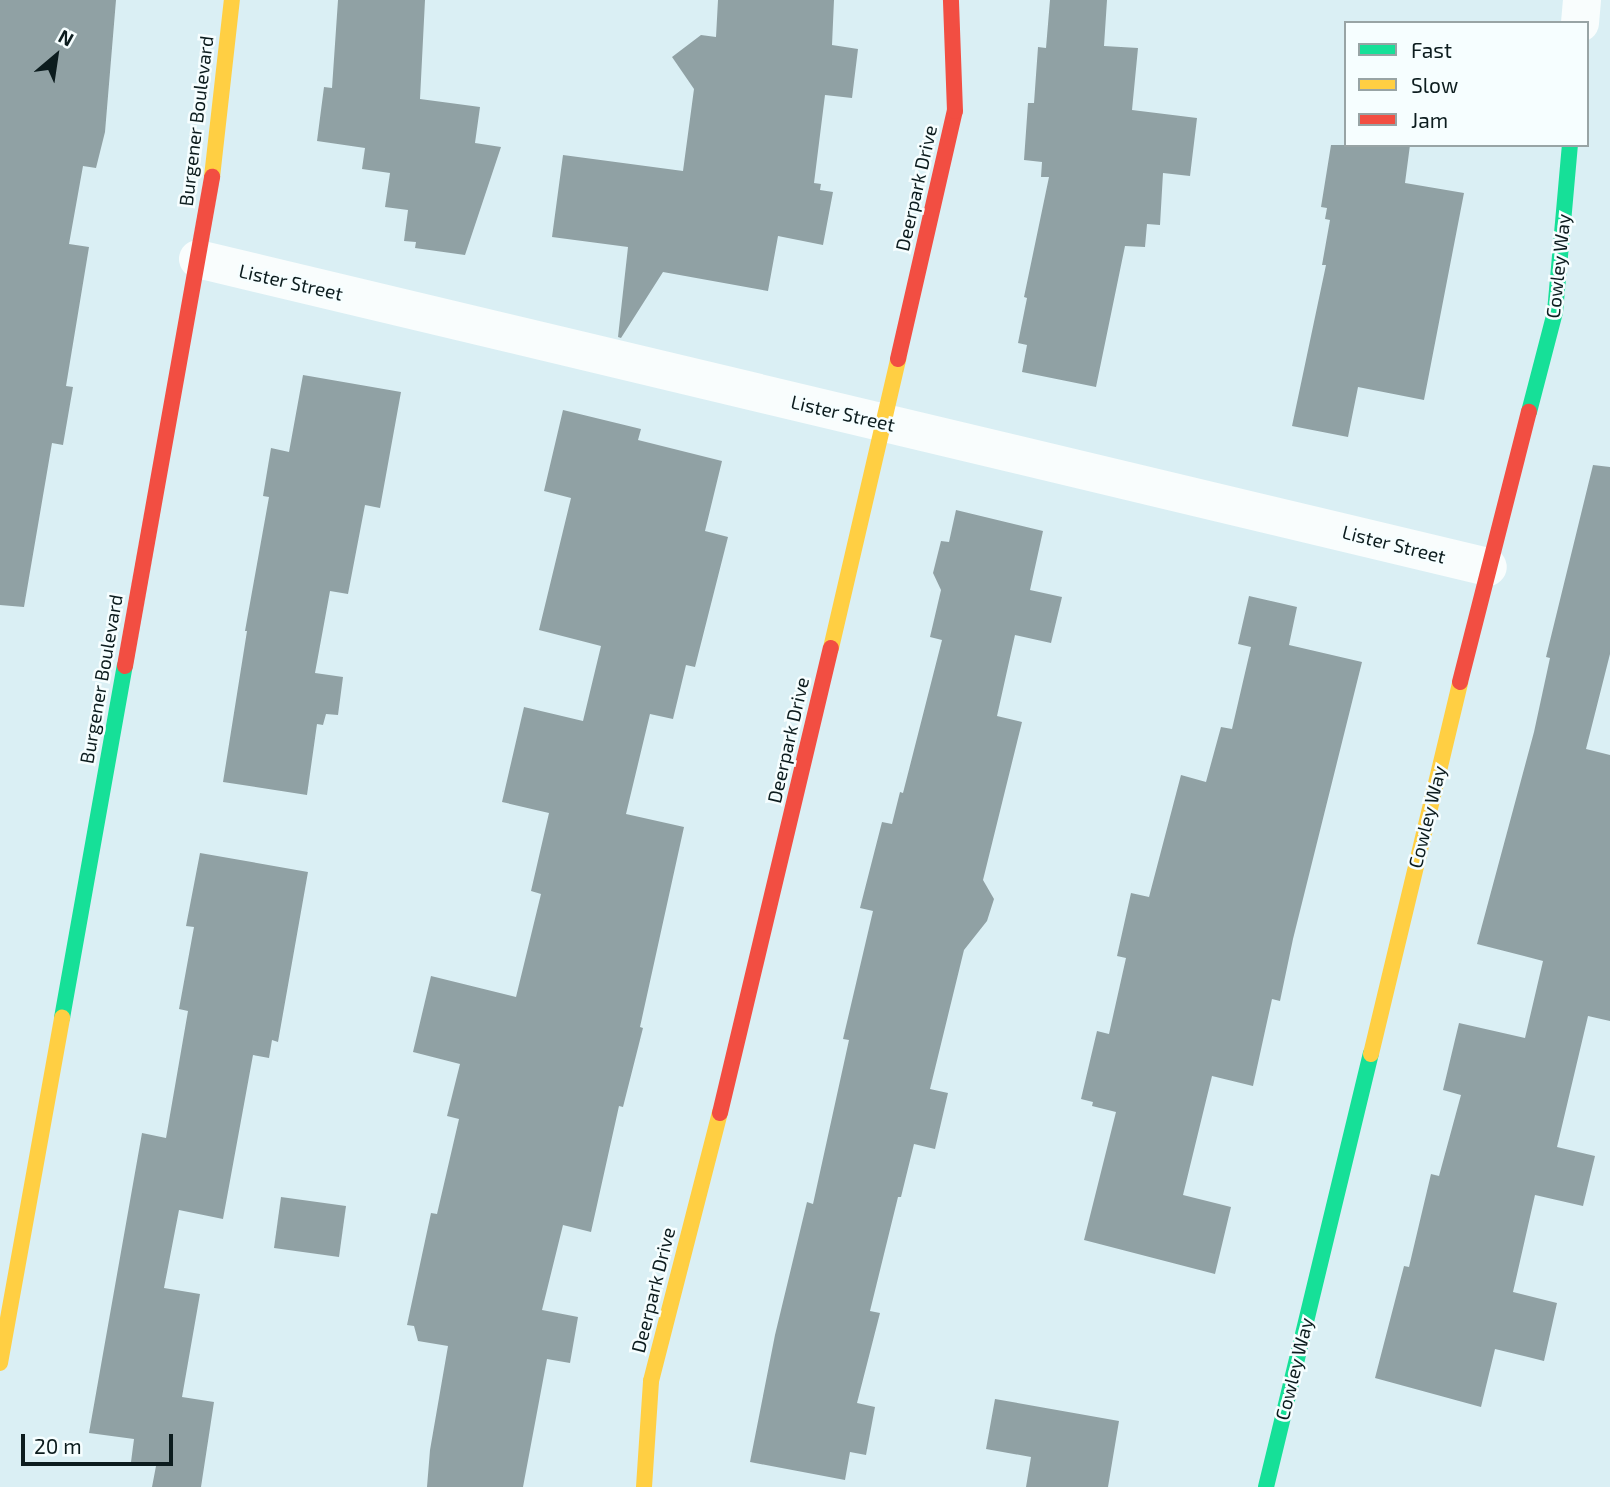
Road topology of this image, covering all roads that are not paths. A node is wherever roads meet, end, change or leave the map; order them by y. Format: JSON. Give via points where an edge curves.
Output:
{"nodes":[{"id":1,"x":232,"y":0,"type":"edge"},
{"id":2,"x":951,"y":0,"type":"edge"},
{"id":3,"x":1582,"y":0,"type":"edge"},
{"id":4,"x":1580,"y":21,"type":"edge"},
{"id":5,"x":1570,"y":147,"type":"edge"},
{"id":6,"x":198,"y":259,"type":"junction"},
{"id":7,"x":885,"y":423,"type":"junction"},
{"id":8,"x":1488,"y":567,"type":"junction"},
{"id":9,"x":0,"y":1363,"type":"edge"},
{"id":10,"x":644,"y":1487,"type":"edge"},
{"id":11,"x":1266,"y":1487,"type":"edge"}],
"edges":[{"from":1,"to":6,"type":"street","name":"Burgener Boulevard","via":[[217,147]]},
{"from":2,"to":7,"type":"street","name":"Deerpark Drive","via":[[955,111]]},
{"from":3,"to":4,"type":"street"},
{"from":5,"to":8,"type":"street","name":"Cowley Way","via":[[1555,312]]},
{"from":6,"to":7,"type":"street","name":"Lister Street"},
{"from":6,"to":9,"type":"street","name":"Burgener Boulevard"},
{"from":7,"to":8,"type":"street","name":"Lister Street"},
{"from":7,"to":10,"type":"street","name":"Deerpark Drive","via":[[758,963],[652,1381]]},
{"from":8,"to":11,"type":"street","name":"Cowley Way"}]}
